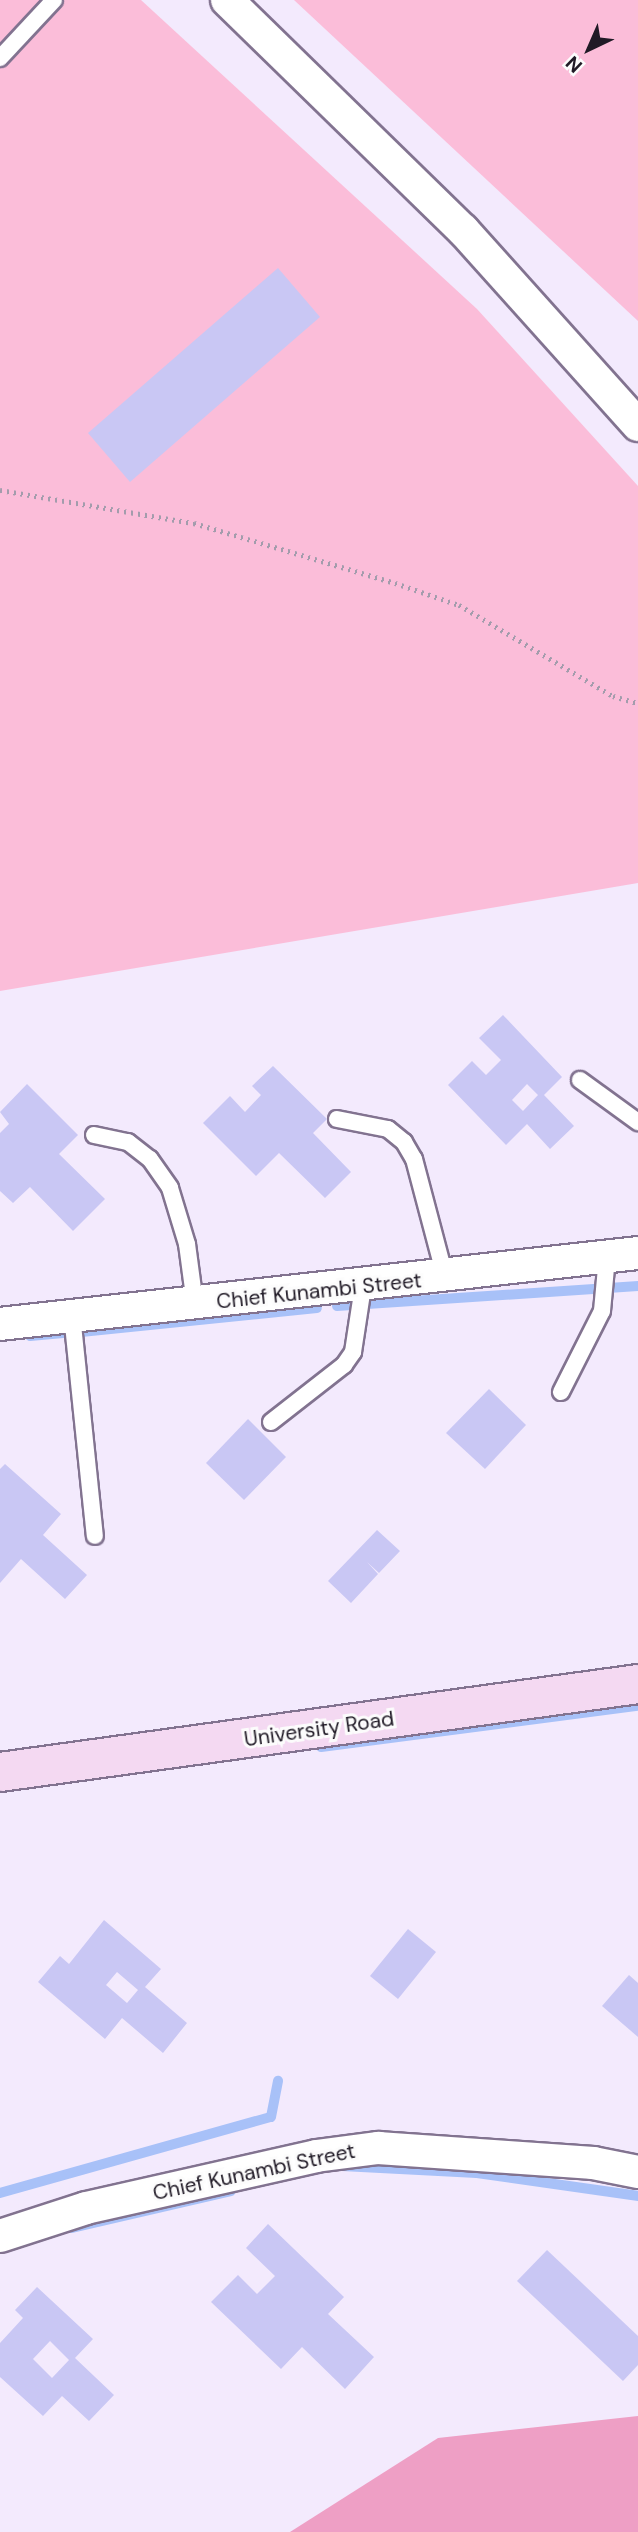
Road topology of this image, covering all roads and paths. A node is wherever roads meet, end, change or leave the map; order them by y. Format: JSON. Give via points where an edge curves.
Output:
{"nodes":[{"id":1,"x":54,"y":0,"type":"edge"},
{"id":2,"x":227,"y":0,"type":"edge"},
{"id":3,"x":0,"y":58,"type":"edge"},
{"id":4,"x":638,"y":425,"type":"edge"},
{"id":5,"x":0,"y":490,"type":"edge"},
{"id":6,"x":638,"y":703,"type":"edge"},
{"id":7,"x":580,"y":1080,"type":"dead end"},
{"id":8,"x":337,"y":1119,"type":"dead end"},
{"id":9,"x":638,"y":1122,"type":"edge"},
{"id":10,"x":94,"y":1135,"type":"dead end"},
{"id":11,"x":638,"y":1254,"type":"edge"},
{"id":12,"x":607,"y":1257,"type":"junction"},
{"id":13,"x":445,"y":1276,"type":"junction"},
{"id":14,"x":363,"y":1286,"type":"junction"},
{"id":15,"x":195,"y":1304,"type":"junction"},
{"id":16,"x":72,"y":1315,"type":"junction"},
{"id":17,"x":0,"y":1324,"type":"edge"},
{"id":18,"x":561,"y":1392,"type":"dead end"},
{"id":19,"x":271,"y":1422,"type":"dead end"},
{"id":20,"x":95,"y":1536,"type":"dead end"},
{"id":21,"x":638,"y":1685,"type":"edge"},
{"id":22,"x":0,"y":1772,"type":"edge"},
{"id":23,"x":638,"y":2172,"type":"edge"},
{"id":24,"x":0,"y":2236,"type":"edge"}],
"edges":[{"from":1,"to":3,"type":"lane"},
{"from":2,"to":4,"type":"street","via":[[463,230]]},
{"from":5,"to":6,"type":"path","via":[[194,523],[395,583],[458,606],[613,696]]},
{"from":7,"to":9,"type":"lane"},
{"from":8,"to":13,"type":"lane","via":[[388,1129],[404,1142],[414,1158]]},
{"from":10,"to":15,"type":"lane","via":[[128,1142],[150,1158],[170,1188],[187,1244]]},
{"from":11,"to":12,"type":"street","name":"Chief Kunambi Street"},
{"from":12,"to":13,"type":"street","name":"Chief Kunambi Street"},
{"from":12,"to":18,"type":"lane","via":[[603,1311]]},
{"from":13,"to":14,"type":"street","name":"Chief Kunambi Street"},
{"from":14,"to":15,"type":"street","name":"Chief Kunambi Street"},
{"from":14,"to":19,"type":"lane","via":[[353,1352],[344,1365]]},
{"from":15,"to":16,"type":"street","name":"Chief Kunambi Street"},
{"from":16,"to":17,"type":"street","name":"Chief Kunambi Street"},
{"from":16,"to":20,"type":"lane","via":[[74,1373]]},
{"from":21,"to":22,"type":"street","name":"University Road"},
{"from":23,"to":24,"type":"street","name":"Chief Kunambi Street","via":[[593,2163],[378,2148],[316,2156],[86,2208]]}]}
